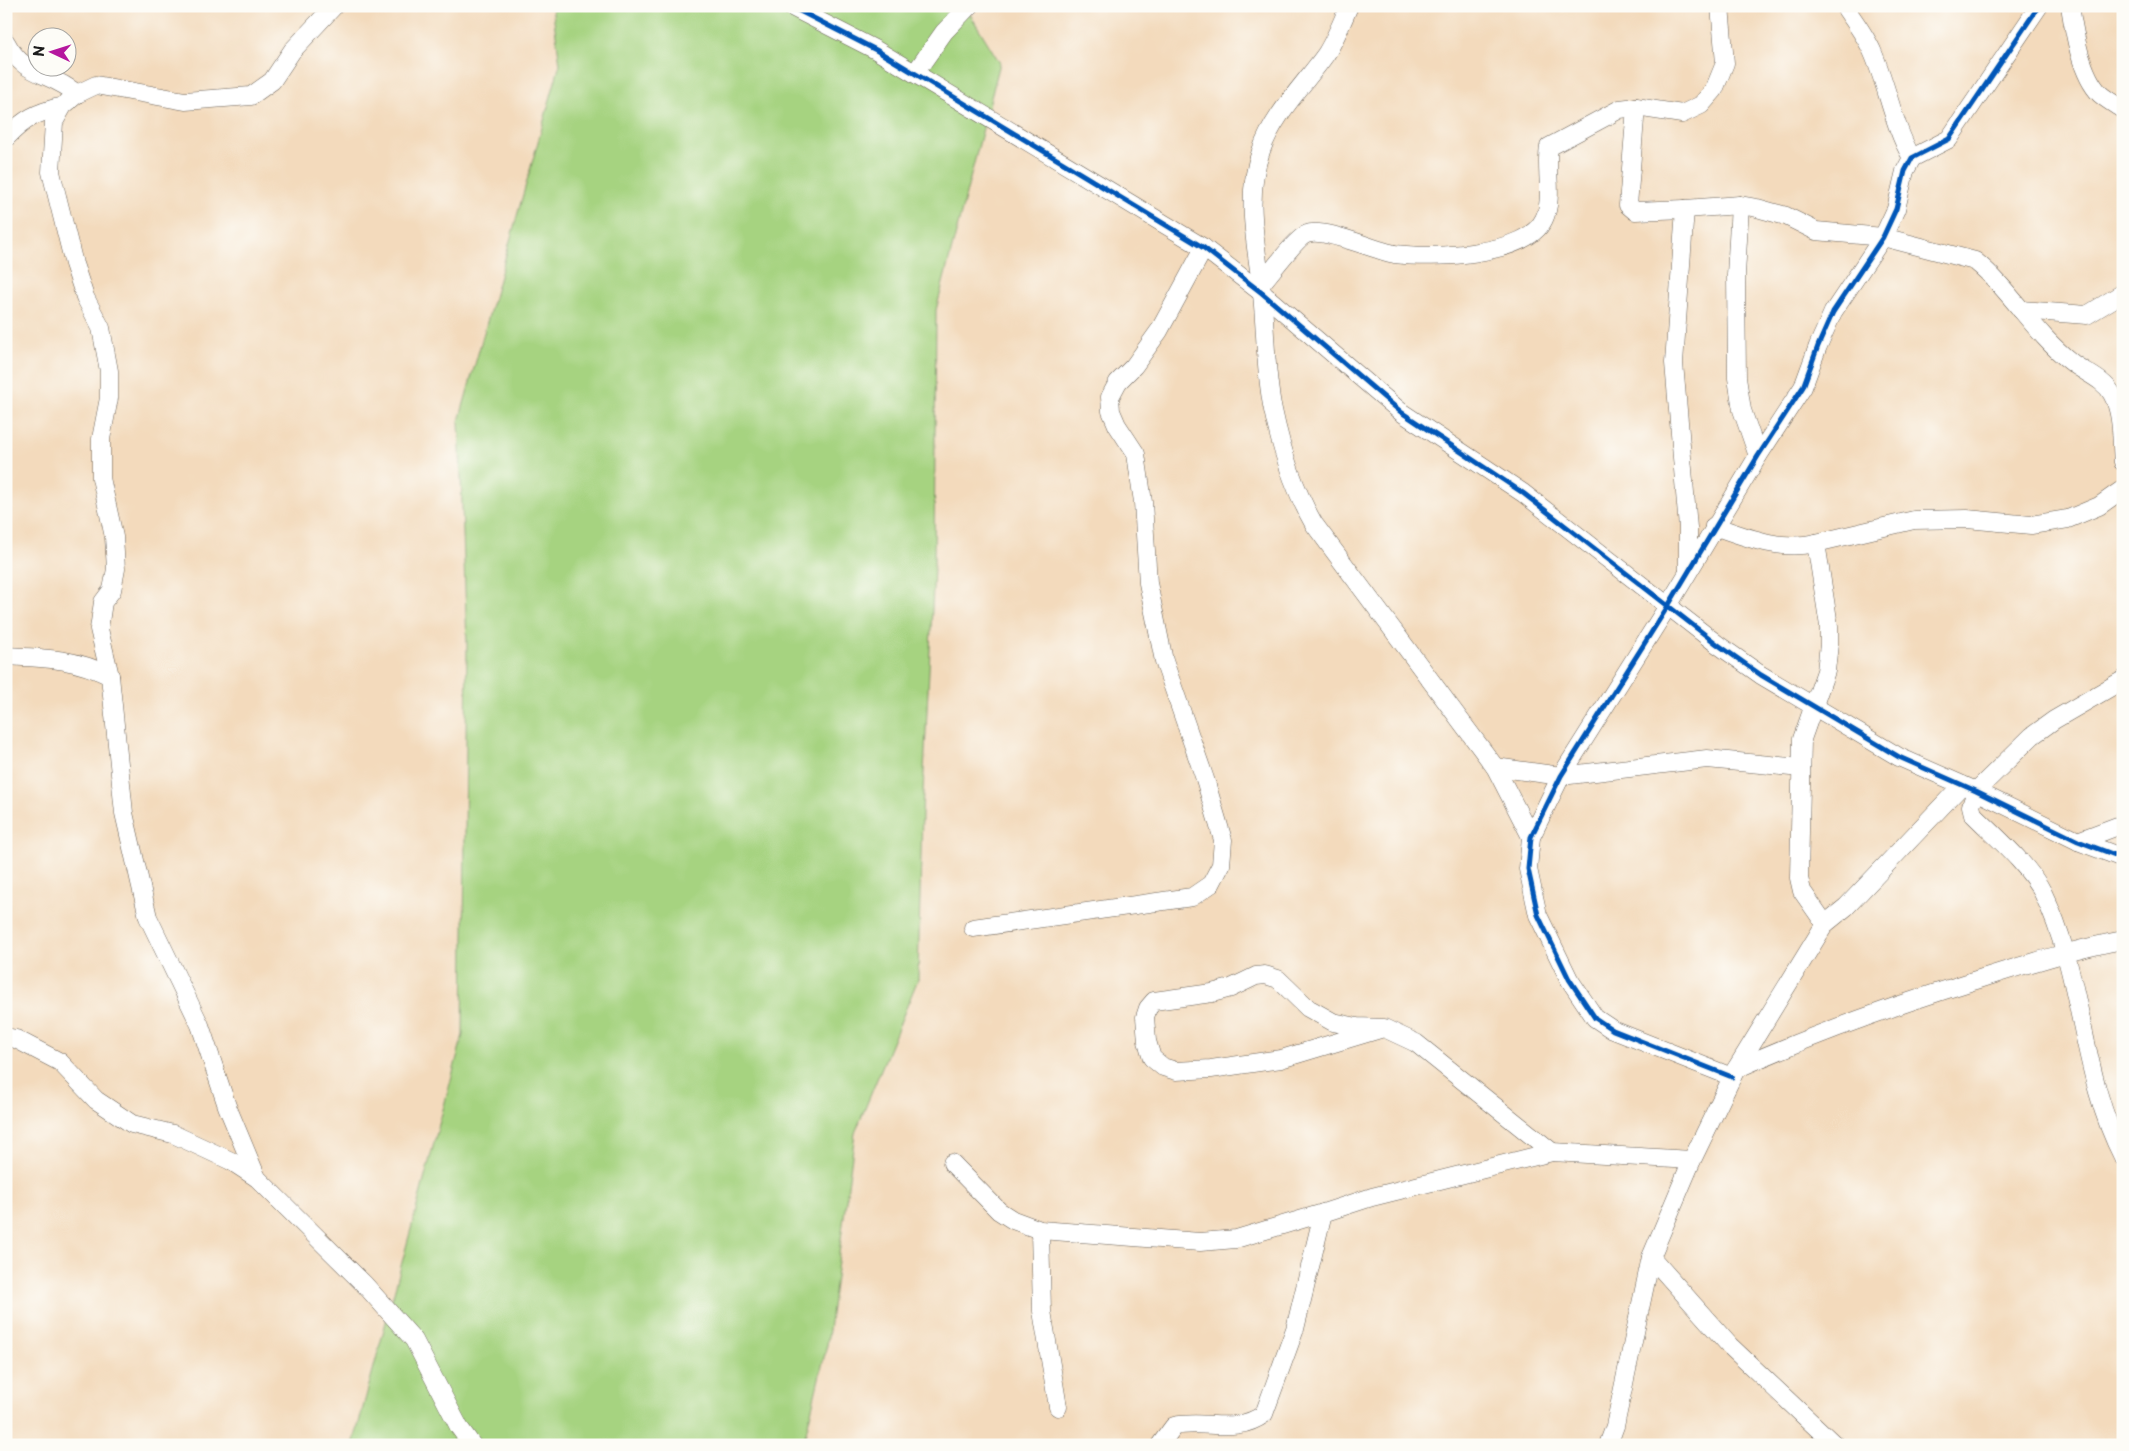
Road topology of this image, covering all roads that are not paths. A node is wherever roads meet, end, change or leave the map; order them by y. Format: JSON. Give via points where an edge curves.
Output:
{"nodes":[{"id":1,"x":334,"y":6,"type":"edge"},
{"id":2,"x":790,"y":6,"type":"edge"},
{"id":3,"x":969,"y":6,"type":"edge"},
{"id":4,"x":1349,"y":6,"type":"edge"},
{"id":5,"x":1720,"y":6,"type":"edge"},
{"id":6,"x":1844,"y":6,"type":"edge"},
{"id":7,"x":2039,"y":6,"type":"edge"},
{"id":8,"x":2070,"y":6,"type":"edge"},
{"id":9,"x":6,"y":42,"type":"edge"},
{"id":10,"x":915,"y":73,"type":"junction"},
{"id":11,"x":77,"y":94,"type":"junction"},
{"id":12,"x":63,"y":106,"type":"junction"},
{"id":13,"x":1636,"y":107,"type":"junction"},
{"id":14,"x":2123,"y":110,"type":"edge"},
{"id":15,"x":6,"y":138,"type":"edge"},
{"id":16,"x":1912,"y":158,"type":"junction"},
{"id":17,"x":1740,"y":206,"type":"junction"},
{"id":18,"x":1685,"y":209,"type":"junction"},
{"id":19,"x":1883,"y":237,"type":"junction"},
{"id":20,"x":1204,"y":248,"type":"junction"},
{"id":21,"x":1262,"y":289,"type":"junction"},
{"id":22,"x":2123,"y":293,"type":"edge"},
{"id":23,"x":2021,"y":310,"type":"junction"},
{"id":24,"x":1758,"y":456,"type":"junction"},
{"id":25,"x":2123,"y":462,"type":"edge"},
{"id":26,"x":2123,"y":489,"type":"edge"},
{"id":27,"x":1714,"y":526,"type":"junction"},
{"id":28,"x":1816,"y":543,"type":"junction"},
{"id":29,"x":1688,"y":570,"type":"junction"},
{"id":30,"x":1668,"y":606,"type":"junction"},
{"id":31,"x":6,"y":656,"type":"edge"},
{"id":32,"x":110,"y":676,"type":"junction"},
{"id":33,"x":2123,"y":680,"type":"edge"},
{"id":34,"x":1814,"y":706,"type":"junction"},
{"id":35,"x":1495,"y":767,"type":"junction"},
{"id":36,"x":1801,"y":768,"type":"junction"},
{"id":37,"x":1561,"y":776,"type":"junction"},
{"id":38,"x":1969,"y":788,"type":"junction"},
{"id":39,"x":2123,"y":824,"type":"edge"},
{"id":40,"x":1531,"y":837,"type":"junction"},
{"id":41,"x":2078,"y":841,"type":"junction"},
{"id":42,"x":2123,"y":858,"type":"edge"},
{"id":43,"x":1825,"y":924,"type":"junction"},
{"id":44,"x":973,"y":928,"type":"dead end"},
{"id":45,"x":2123,"y":940,"type":"edge"},
{"id":46,"x":2066,"y":951,"type":"junction"},
{"id":47,"x":1384,"y":1028,"type":"junction"},
{"id":48,"x":6,"y":1037,"type":"edge"},
{"id":49,"x":1734,"y":1073,"type":"junction"},
{"id":50,"x":1552,"y":1152,"type":"junction"},
{"id":51,"x":2123,"y":1157,"type":"edge"},
{"id":52,"x":1692,"y":1160,"type":"junction"},
{"id":53,"x":952,"y":1163,"type":"dead end"},
{"id":54,"x":257,"y":1178,"type":"junction"},
{"id":55,"x":1323,"y":1213,"type":"junction"},
{"id":56,"x":1040,"y":1230,"type":"junction"},
{"id":57,"x":1651,"y":1257,"type":"junction"},
{"id":58,"x":1058,"y":1407,"type":"dead end"},
{"id":59,"x":472,"y":1445,"type":"edge"},
{"id":60,"x":1160,"y":1445,"type":"edge"},
{"id":61,"x":1608,"y":1445,"type":"edge"},
{"id":62,"x":1835,"y":1445,"type":"edge"}],
"edges":[{"from":1,"to":11,"type":"street","via":[[292,51],[272,81],[251,96],[185,101],[96,85]]},
{"from":2,"to":10,"type":"street"},
{"from":3,"to":10,"type":"street","via":[[944,32]]},
{"from":4,"to":21,"type":"street","via":[[1327,52],[1279,117],[1260,151],[1252,228]]},
{"from":5,"to":13,"type":"street","via":[[1725,63],[1714,90],[1701,105],[1682,114]]},
{"from":6,"to":16,"type":"street","via":[[1872,50],[1900,137]]},
{"from":7,"to":16,"type":"street","via":[[1949,139]]},
{"from":8,"to":14,"type":"street","via":[[2075,38],[2087,72],[2100,93]]},
{"from":9,"to":11,"type":"street","via":[[24,66],[64,83]]},
{"from":10,"to":20,"type":"street"},
{"from":11,"to":12,"type":"street"},
{"from":12,"to":15,"type":"street","via":[[36,112]]},
{"from":12,"to":32,"type":"street","via":[[54,122],[51,172],[74,264],[85,297],[101,328],[109,371],[109,398],[101,439],[101,478],[114,537],[116,569],[112,590],[103,602],[99,629]]},
{"from":13,"to":18,"type":"street","via":[[1628,205],[1635,211]]},
{"from":13,"to":21,"type":"street","via":[[1620,108],[1549,147],[1545,217],[1538,229],[1522,241],[1444,256],[1394,254],[1312,232],[1298,240]]},
{"from":16,"to":19,"type":"street","via":[[1905,171],[1896,209]]},
{"from":17,"to":18,"type":"street"},
{"from":17,"to":19,"type":"street","via":[[1786,216],[1816,230]]},
{"from":17,"to":24,"type":"street","via":[[1736,275],[1737,378],[1742,410]]},
{"from":18,"to":29,"type":"street","via":[[1674,363],[1687,508]]},
{"from":19,"to":23,"type":"street","via":[[1975,261]]},
{"from":19,"to":24,"type":"street","via":[[1833,312],[1803,387]]},
{"from":20,"to":21,"type":"street"},
{"from":20,"to":44,"type":"street","via":[[1159,331],[1118,382],[1110,397],[1116,425],[1136,454],[1143,502],[1148,583],[1164,661],[1223,840],[1221,865],[1211,884],[1192,897]]},
{"from":21,"to":30,"type":"street","via":[[1401,412],[1523,493]]},
{"from":21,"to":35,"type":"street","via":[[1273,410],[1300,500],[1314,524]]},
{"from":22,"to":23,"type":"street","via":[[2087,315]]},
{"from":23,"to":25,"type":"street","via":[[2069,360],[2106,386],[2112,394],[2118,407]]},
{"from":24,"to":27,"type":"street"},
{"from":26,"to":28,"type":"street","via":[[2099,506],[2068,519],[2041,524],[1968,519],[1914,520]]},
{"from":27,"to":28,"type":"street","via":[[1771,545]]},
{"from":27,"to":29,"type":"street"},
{"from":28,"to":34,"type":"street","via":[[1829,644],[1826,671]]},
{"from":29,"to":30,"type":"street"},
{"from":30,"to":34,"type":"street","via":[[1761,675]]},
{"from":30,"to":37,"type":"street"},
{"from":31,"to":32,"type":"street","via":[[63,659],[90,666]]},
{"from":32,"to":54,"type":"street","via":[[124,813],[148,917],[200,1025],[227,1106]]},
{"from":33,"to":38,"type":"street","via":[[2054,720]]},
{"from":34,"to":36,"type":"street","via":[[1802,739]]},
{"from":34,"to":38,"type":"street","via":[[1899,757]]},
{"from":35,"to":37,"type":"street"},
{"from":35,"to":40,"type":"street"},
{"from":36,"to":37,"type":"street","via":[[1707,759]]},
{"from":36,"to":43,"type":"street","via":[[1799,878],[1802,891]]},
{"from":37,"to":40,"type":"street"},
{"from":38,"to":41,"type":"street"},
{"from":38,"to":43,"type":"street"},
{"from":38,"to":46,"type":"street","via":[[1974,814],[2016,857],[2042,892]]},
{"from":39,"to":41,"type":"street"},
{"from":40,"to":49,"type":"street","via":[[1528,869],[1538,915],[1569,979],[1595,1018],[1613,1030]]},
{"from":41,"to":42,"type":"street"},
{"from":43,"to":49,"type":"street"},
{"from":45,"to":46,"type":"street"},
{"from":46,"to":49,"type":"street","via":[[1842,1024]]},
{"from":46,"to":51,"type":"street","via":[[2096,1090]]},
{"from":47,"to":47,"type":"street","via":[[1333,1022],[1308,1008],[1278,979],[1266,975],[1212,993],[1154,1001],[1145,1017],[1152,1058],[1163,1068],[1176,1071],[1281,1058]]},
{"from":47,"to":50,"type":"street","via":[[1416,1043]]},
{"from":48,"to":54,"type":"street","via":[[60,1062],[96,1100],[132,1124],[173,1134],[231,1161]]},
{"from":49,"to":52,"type":"street"},
{"from":50,"to":52,"type":"street"},
{"from":50,"to":55,"type":"street","via":[[1372,1197]]},
{"from":52,"to":57,"type":"street"},
{"from":53,"to":56,"type":"street","via":[[999,1211]]},
{"from":54,"to":59,"type":"street","via":[[365,1285],[414,1340],[459,1427]]},
{"from":55,"to":56,"type":"street","via":[[1236,1239],[1200,1242]]},
{"from":55,"to":60,"type":"street","via":[[1294,1330],[1264,1414],[1252,1423],[1235,1426],[1188,1423],[1174,1426]]},
{"from":56,"to":58,"type":"street","via":[[1042,1311]]},
{"from":57,"to":61,"type":"street","via":[[1615,1426]]},
{"from":57,"to":62,"type":"street","via":[[1730,1346]]}]}
